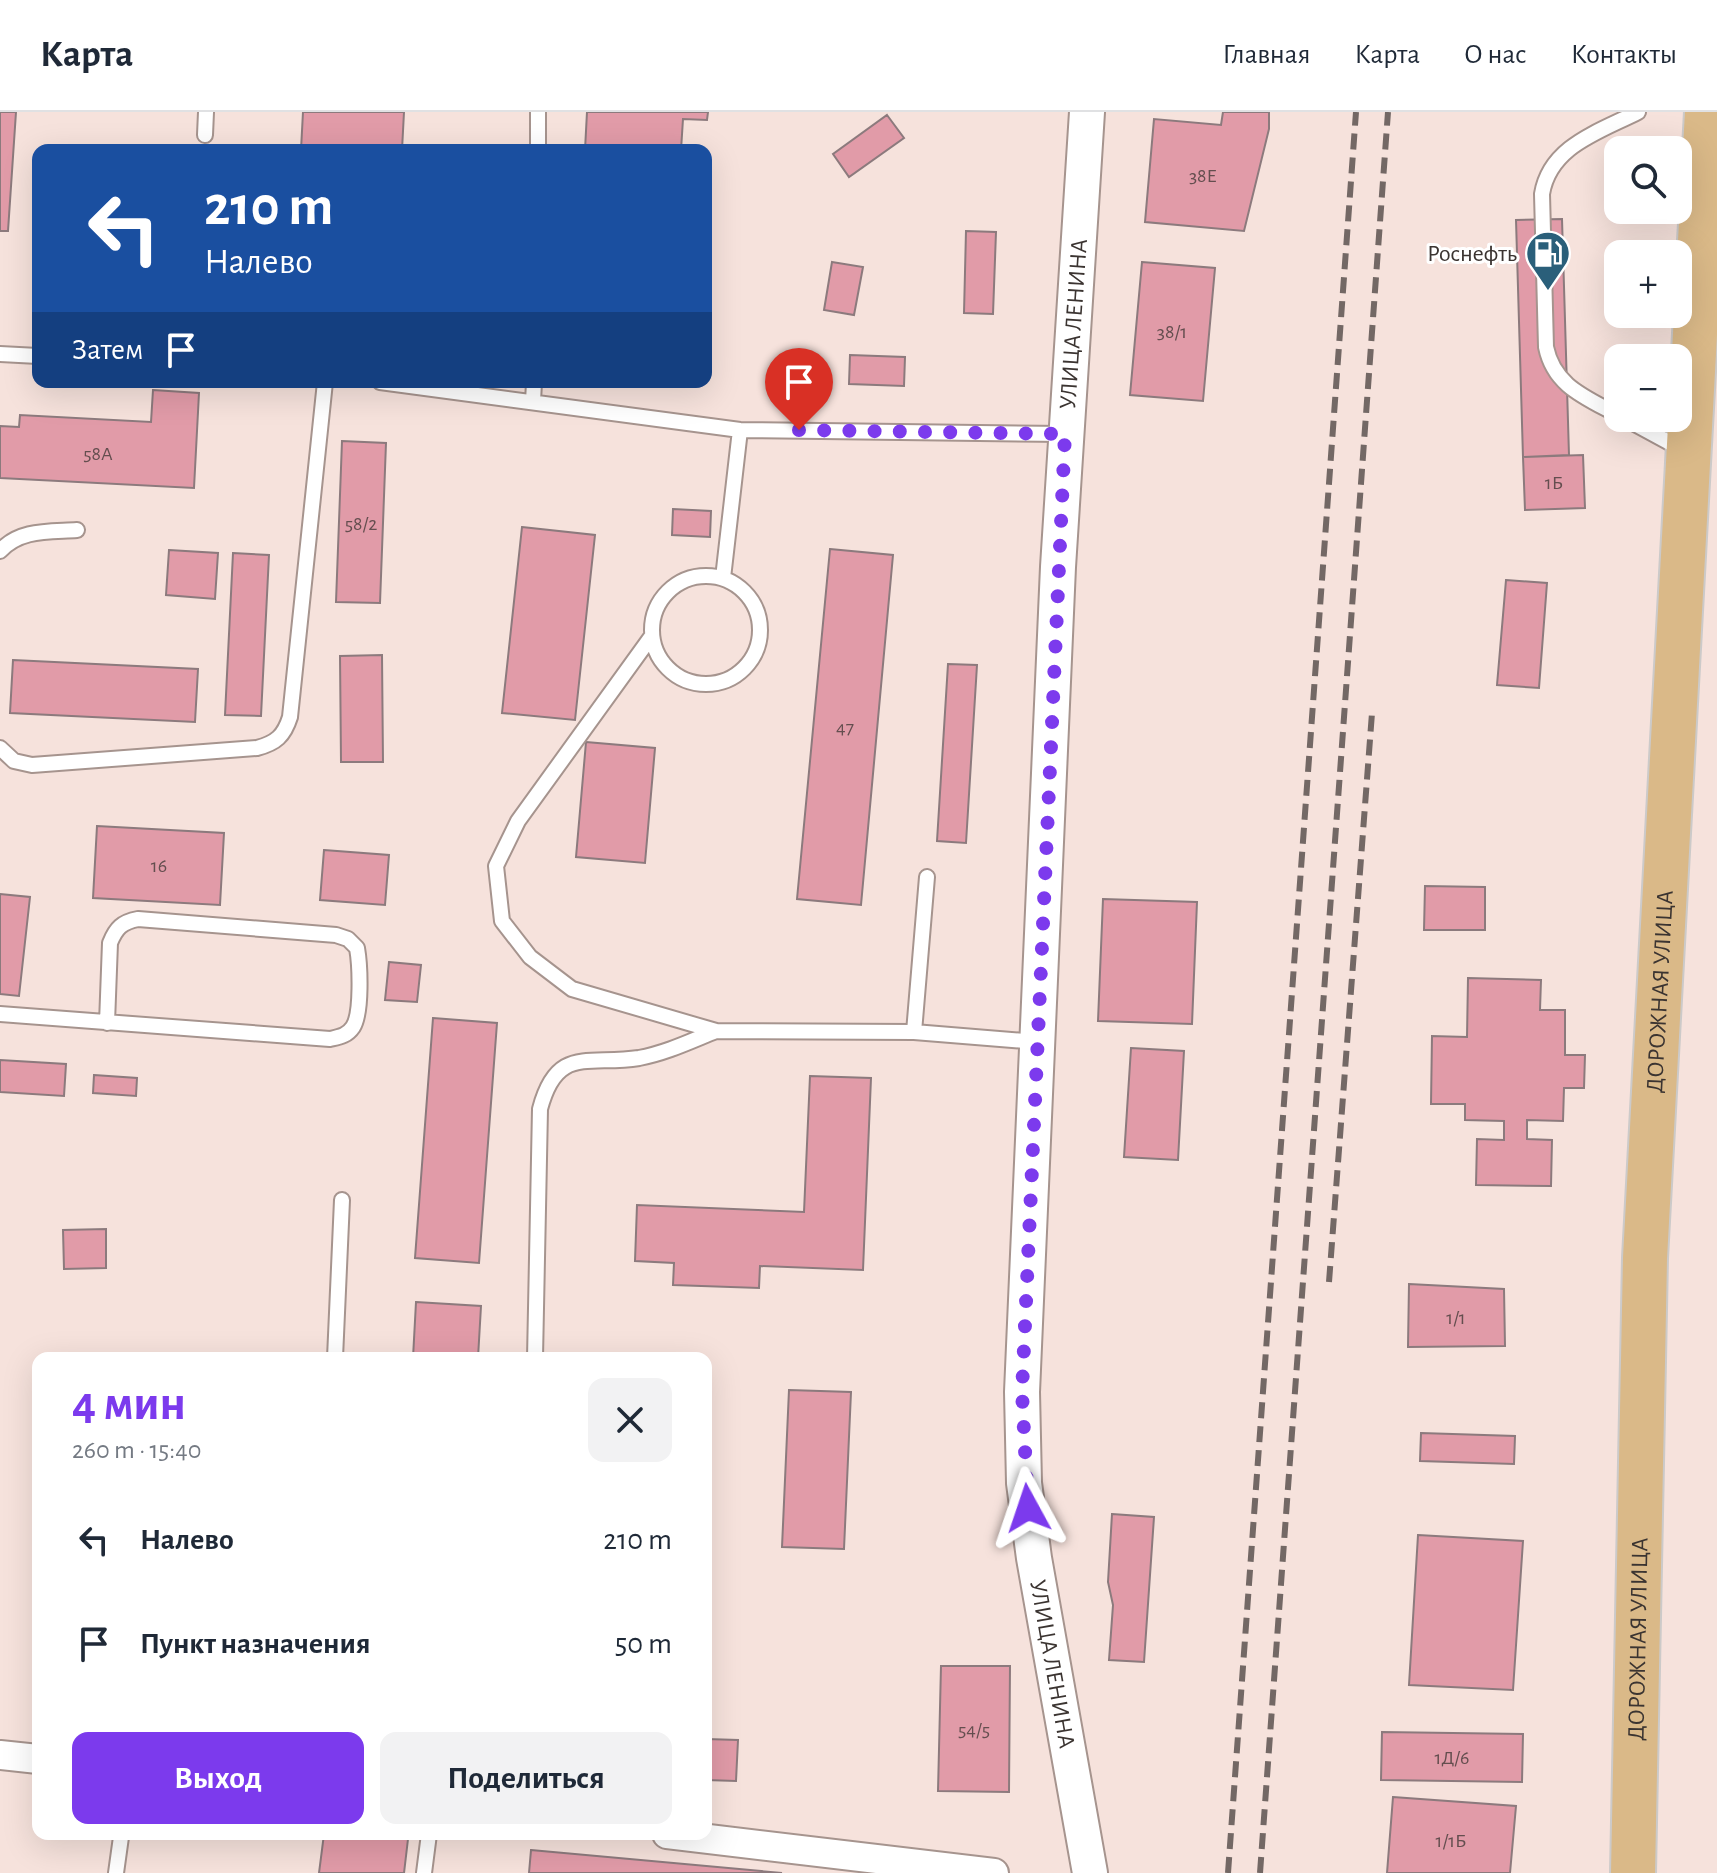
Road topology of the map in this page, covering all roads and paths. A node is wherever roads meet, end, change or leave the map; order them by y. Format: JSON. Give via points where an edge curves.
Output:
{"nodes":[{"id":1,"x":206,"y":112,"type":"edge"},
{"id":2,"x":538,"y":112,"type":"edge"},
{"id":3,"x":1087,"y":112,"type":"edge"},
{"id":4,"x":1638,"y":112,"type":"edge"},
{"id":5,"x":1707,"y":112,"type":"edge"},
{"id":6,"x":205,"y":135,"type":"dead end"},
{"id":7,"x":538,"y":144,"type":"edge"},
{"id":8,"x":0,"y":354,"type":"edge"},
{"id":9,"x":32,"y":356,"type":"edge"},
{"id":10,"x":324,"y":388,"type":"edge"},
{"id":11,"x":426,"y":388,"type":"edge"},
{"id":12,"x":534,"y":388,"type":"edge"},
{"id":13,"x":533,"y":402,"type":"junction"},
{"id":14,"x":1604,"y":407,"type":"edge"},
{"id":15,"x":740,"y":430,"type":"junction"},
{"id":16,"x":1650,"y":432,"type":"edge"},
{"id":17,"x":1065,"y":434,"type":"junction"},
{"id":18,"x":1691,"y":454,"type":"junction"},
{"id":19,"x":77,"y":530,"type":"dead end"},
{"id":20,"x":0,"y":551,"type":"edge"},
{"id":21,"x":723,"y":578,"type":"junction"},
{"id":22,"x":651,"y":637,"type":"junction"},
{"id":23,"x":0,"y":748,"type":"edge"},
{"id":24,"x":927,"y":877,"type":"dead end"},
{"id":25,"x":0,"y":1014,"type":"edge"},
{"id":26,"x":107,"y":1023,"type":"junction"},
{"id":27,"x":716,"y":1031,"type":"junction"},
{"id":28,"x":914,"y":1032,"type":"junction"},
{"id":29,"x":1037,"y":1042,"type":"junction"},
{"id":30,"x":342,"y":1200,"type":"dead end"},
{"id":31,"x":335,"y":1352,"type":"edge"},
{"id":32,"x":535,"y":1352,"type":"edge"},
{"id":33,"x":0,"y":1755,"type":"edge"},
{"id":34,"x":32,"y":1758,"type":"edge"},
{"id":35,"x":712,"y":1839,"type":"edge"},
{"id":36,"x":121,"y":1840,"type":"edge"},
{"id":37,"x":428,"y":1840,"type":"edge"},
{"id":38,"x":116,"y":1873,"type":"edge"},
{"id":39,"x":424,"y":1873,"type":"edge"},
{"id":40,"x":994,"y":1873,"type":"edge"},
{"id":41,"x":1090,"y":1873,"type":"edge"},
{"id":42,"x":1633,"y":1873,"type":"edge"}],
"edges":[{"from":1,"to":6,"type":"lane"},
{"from":2,"to":7,"type":"lane"},
{"from":3,"to":17,"type":"street","name":"УЛИЦА ЛЕНИНА"},
{"from":4,"to":14,"type":"lane","via":[[1555,159],[1542,194],[1550,365],[1572,390]]},
{"from":5,"to":18,"type":"main road","name":"ДОРОЖНАЯ УЛИЦА"},
{"from":8,"to":9,"type":"lane"},
{"from":10,"to":23,"type":"lane","via":[[285,732],[257,748],[32,765],[14,761]]},
{"from":11,"to":13,"type":"lane"},
{"from":12,"to":13,"type":"lane"},
{"from":13,"to":15,"type":"lane"},
{"from":15,"to":17,"type":"lane"},
{"from":15,"to":21,"type":"lane"},
{"from":16,"to":18,"type":"lane"},
{"from":17,"to":29,"type":"street","name":"УЛИЦА ЛЕНИНА"},
{"from":18,"to":42,"type":"main road","name":"ДОРОЖНАЯ УЛИЦА","via":[[1645,1258]]},
{"from":19,"to":20,"type":"lane","via":[[27,534],[11,539]]},
{"from":21,"to":22,"type":"lane","via":[[705,575],[671,587],[652,618]]},
{"from":21,"to":22,"type":"lane","via":[[740,587],[759,616],[756,651],[733,677],[716,684],[682,679],[667,669]]},
{"from":22,"to":27,"type":"lane","via":[[518,821],[496,866],[502,921],[530,957],[572,989]]},
{"from":24,"to":28,"type":"lane"},
{"from":25,"to":26,"type":"lane"},
{"from":26,"to":26,"type":"lane","via":[[343,1036],[357,1015],[357,948],[336,935],[125,922],[110,943]]},
{"from":27,"to":28,"type":"lane"},
{"from":27,"to":32,"type":"lane","via":[[637,1058],[591,1059],[565,1066],[547,1084],[540,1109]]},
{"from":28,"to":29,"type":"lane"},
{"from":29,"to":41,"type":"street","name":"УЛИЦА ЛЕНИНА","via":[[1022,1392],[1024,1483]]},
{"from":30,"to":31,"type":"lane"},
{"from":33,"to":34,"type":"street"},
{"from":35,"to":40,"type":"street"},
{"from":36,"to":38,"type":"lane"},
{"from":37,"to":39,"type":"lane"}]}
